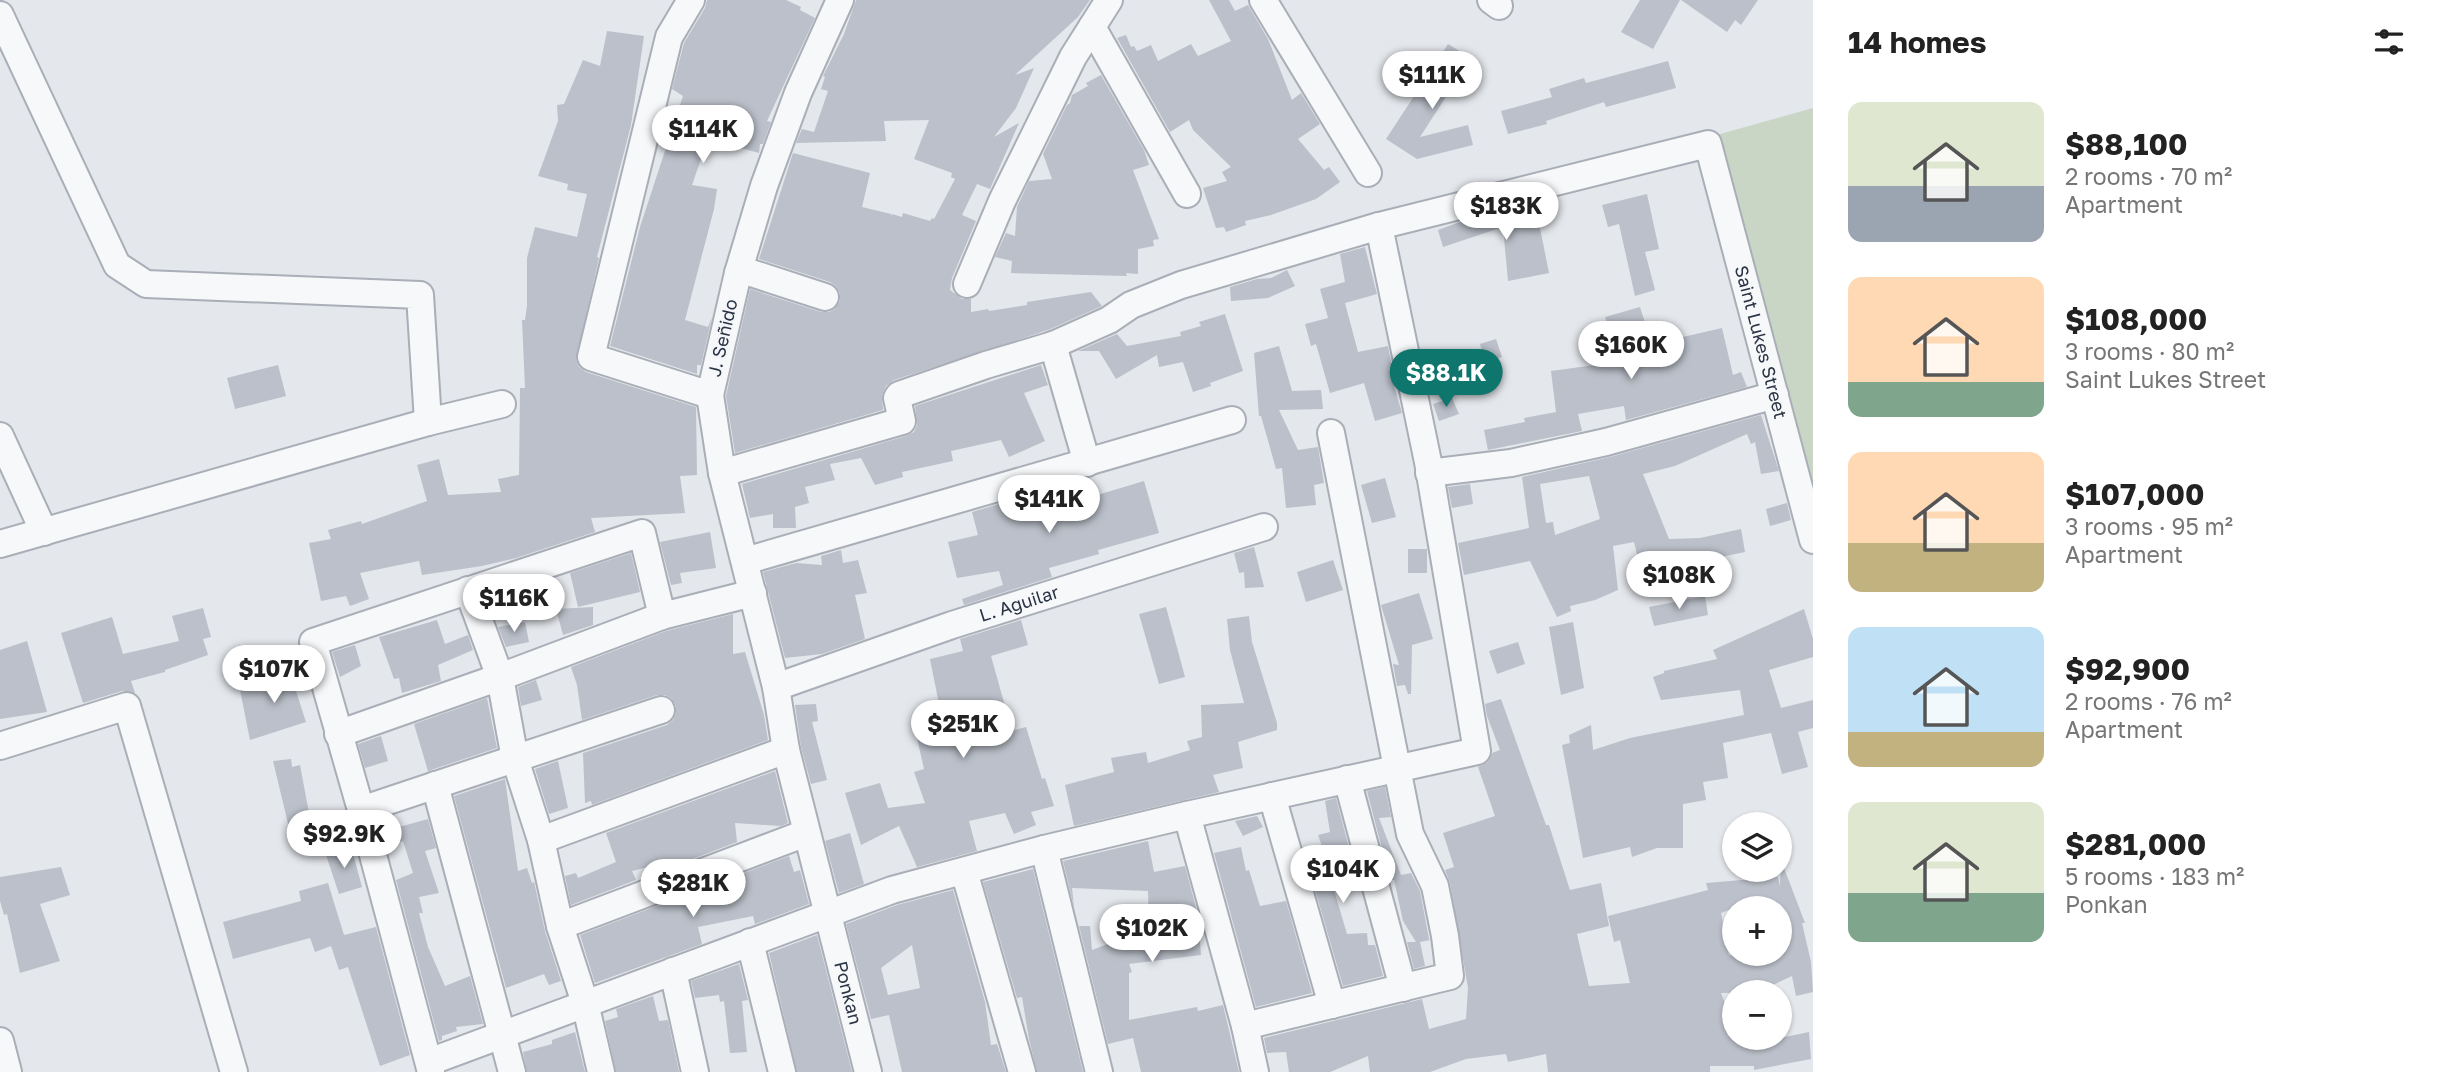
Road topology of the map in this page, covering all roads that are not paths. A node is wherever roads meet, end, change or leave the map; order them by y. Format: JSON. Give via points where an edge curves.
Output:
{"nodes":[{"id":1,"x":691,"y":0,"type":"edge"},
{"id":2,"x":840,"y":0,"type":"edge"},
{"id":3,"x":1109,"y":0,"type":"edge"},
{"id":4,"x":1263,"y":0,"type":"edge"},
{"id":5,"x":0,"y":15,"type":"edge"},
{"id":6,"x":1093,"y":27,"type":"junction"},
{"id":7,"x":1368,"y":173,"type":"dead end"},
{"id":8,"x":1187,"y":194,"type":"dead end"},
{"id":9,"x":1379,"y":226,"type":"junction"},
{"id":10,"x":738,"y":273,"type":"junction"},
{"id":11,"x":967,"y":284,"type":"dead end"},
{"id":12,"x":825,"y":297,"type":"dead end"},
{"id":13,"x":1053,"y":345,"type":"junction"},
{"id":14,"x":710,"y":395,"type":"junction"},
{"id":15,"x":1775,"y":396,"type":"junction"},
{"id":16,"x":502,"y":404,"type":"dead end"},
{"id":17,"x":1232,"y":420,"type":"dead end"},
{"id":18,"x":428,"y":422,"type":"junction"},
{"id":19,"x":1331,"y":433,"type":"dead end"},
{"id":20,"x":0,"y":436,"type":"edge"},
{"id":21,"x":1087,"y":463,"type":"junction"},
{"id":22,"x":722,"y":473,"type":"junction"},
{"id":23,"x":1429,"y":473,"type":"junction"},
{"id":24,"x":1264,"y":527,"type":"dead end"},
{"id":25,"x":44,"y":532,"type":"junction"},
{"id":26,"x":1813,"y":540,"type":"edge"},
{"id":27,"x":0,"y":544,"type":"edge"},
{"id":28,"x":745,"y":561,"type":"junction"},
{"id":29,"x":468,"y":590,"type":"junction"},
{"id":30,"x":753,"y":593,"type":"junction"},
{"id":31,"x":662,"y":615,"type":"junction"},
{"id":32,"x":499,"y":677,"type":"junction"},
{"id":33,"x":776,"y":687,"type":"junction"},
{"id":34,"x":661,"y":710,"type":"dead end"},
{"id":35,"x":338,"y":734,"type":"junction"},
{"id":36,"x":0,"y":746,"type":"edge"},
{"id":37,"x":786,"y":750,"type":"junction"},
{"id":38,"x":515,"y":759,"type":"junction"},
{"id":39,"x":1398,"y":768,"type":"junction"},
{"id":40,"x":1347,"y":779,"type":"junction"},
{"id":41,"x":436,"y":785,"type":"junction"},
{"id":42,"x":1272,"y":796,"type":"junction"},
{"id":43,"x":361,"y":810,"type":"junction"},
{"id":44,"x":1187,"y":815,"type":"junction"},
{"id":45,"x":806,"y":833,"type":"junction"},
{"id":46,"x":541,"y":840,"type":"junction"},
{"id":47,"x":1044,"y":849,"type":"junction"},
{"id":48,"x":964,"y":871,"type":"junction"},
{"id":49,"x":827,"y":913,"type":"junction"},
{"id":50,"x":559,"y":926,"type":"junction"},
{"id":51,"x":750,"y":942,"type":"junction"},
{"id":52,"x":673,"y":971,"type":"junction"},
{"id":53,"x":1403,"y":988,"type":"junction"},
{"id":54,"x":585,"y":1003,"type":"junction"},
{"id":55,"x":1332,"y":1005,"type":"junction"},
{"id":56,"x":1245,"y":1026,"type":"junction"},
{"id":57,"x":502,"y":1034,"type":"junction"},
{"id":58,"x":0,"y":1041,"type":"edge"},
{"id":59,"x":430,"y":1067,"type":"edge"},
{"id":60,"x":8,"y":1072,"type":"edge"},
{"id":61,"x":234,"y":1072,"type":"edge"},
{"id":62,"x":512,"y":1072,"type":"edge"},
{"id":63,"x":601,"y":1072,"type":"edge"},
{"id":64,"x":695,"y":1072,"type":"edge"},
{"id":65,"x":782,"y":1072,"type":"edge"},
{"id":66,"x":869,"y":1072,"type":"edge"},
{"id":67,"x":1022,"y":1072,"type":"edge"},
{"id":68,"x":1099,"y":1072,"type":"edge"},
{"id":69,"x":1255,"y":1072,"type":"edge"}],
"edges":[{"from":1,"to":14,"type":"street","via":[[669,37],[591,357]]},
{"from":2,"to":10,"type":"street","name":"J. Señido","via":[[798,93]]},
{"from":3,"to":6,"type":"street"},
{"from":4,"to":7,"type":"street"},
{"from":5,"to":18,"type":"street","via":[[117,265],[146,284],[421,295]]},
{"from":6,"to":8,"type":"street"},
{"from":6,"to":11,"type":"street","via":[[1067,69],[1002,201]]},
{"from":9,"to":13,"type":"street","via":[[1181,285]]},
{"from":9,"to":15,"type":"street","name":"Saint Lukes Street","via":[[1708,144]]},
{"from":9,"to":23,"type":"street"},
{"from":10,"to":12,"type":"street","via":[[745,271]]},
{"from":10,"to":14,"type":"street","name":"J. Señido"},
{"from":13,"to":21,"type":"street"},
{"from":13,"to":22,"type":"street","via":[[899,395],[902,421]]},
{"from":14,"to":22,"type":"street","name":"J. Señido"},
{"from":15,"to":23,"type":"street","via":[[1606,442],[1511,463]]},
{"from":15,"to":26,"type":"street","name":"Saint Lukes Street"},
{"from":16,"to":18,"type":"street"},
{"from":17,"to":21,"type":"street"},
{"from":18,"to":25,"type":"street"},
{"from":19,"to":39,"type":"street"},
{"from":20,"to":25,"type":"street"},
{"from":21,"to":28,"type":"street"},
{"from":22,"to":28,"type":"street","name":"J. Señido"},
{"from":23,"to":39,"type":"street","via":[[1477,751]]},
{"from":24,"to":33,"type":"street","name":"L. Aguilar","via":[[952,625]]},
{"from":25,"to":27,"type":"street"},
{"from":28,"to":30,"type":"street","name":"J. Señido"},
{"from":29,"to":31,"type":"street","via":[[642,533]]},
{"from":29,"to":32,"type":"street"},
{"from":29,"to":35,"type":"street","via":[[313,642]]},
{"from":30,"to":31,"type":"street"},
{"from":30,"to":33,"type":"street","name":"J. Señido"},
{"from":31,"to":32,"type":"street"},
{"from":32,"to":35,"type":"street"},
{"from":32,"to":38,"type":"street"},
{"from":33,"to":37,"type":"street","name":"J. Señido"},
{"from":34,"to":38,"type":"street"},
{"from":35,"to":43,"type":"street"},
{"from":36,"to":61,"type":"street","via":[[127,706]]},
{"from":37,"to":45,"type":"street","name":"J. Señido"},
{"from":37,"to":46,"type":"street"},
{"from":38,"to":41,"type":"street"},
{"from":38,"to":46,"type":"street"},
{"from":39,"to":40,"type":"street"},
{"from":39,"to":53,"type":"street","via":[[1410,834],[1435,886],[1450,976]]},
{"from":40,"to":42,"type":"street"},
{"from":40,"to":53,"type":"street"},
{"from":41,"to":43,"type":"street"},
{"from":41,"to":57,"type":"street"},
{"from":42,"to":44,"type":"street"},
{"from":42,"to":55,"type":"street"},
{"from":43,"to":59,"type":"street"},
{"from":44,"to":47,"type":"street"},
{"from":44,"to":56,"type":"street"},
{"from":45,"to":49,"type":"street","name":"Ponkan"},
{"from":45,"to":50,"type":"street"},
{"from":46,"to":50,"type":"street"},
{"from":47,"to":48,"type":"street"},
{"from":47,"to":68,"type":"street"},
{"from":48,"to":49,"type":"street"},
{"from":48,"to":67,"type":"street"},
{"from":49,"to":51,"type":"street"},
{"from":49,"to":66,"type":"street","name":"Ponkan"},
{"from":50,"to":54,"type":"street"},
{"from":51,"to":52,"type":"street"},
{"from":51,"to":65,"type":"street"},
{"from":52,"to":54,"type":"street"},
{"from":52,"to":64,"type":"street"},
{"from":53,"to":55,"type":"street"},
{"from":54,"to":57,"type":"street"},
{"from":54,"to":63,"type":"street"},
{"from":55,"to":56,"type":"street"},
{"from":56,"to":69,"type":"street"},
{"from":57,"to":59,"type":"street"},
{"from":57,"to":62,"type":"street"},
{"from":58,"to":60,"type":"street"}]}
